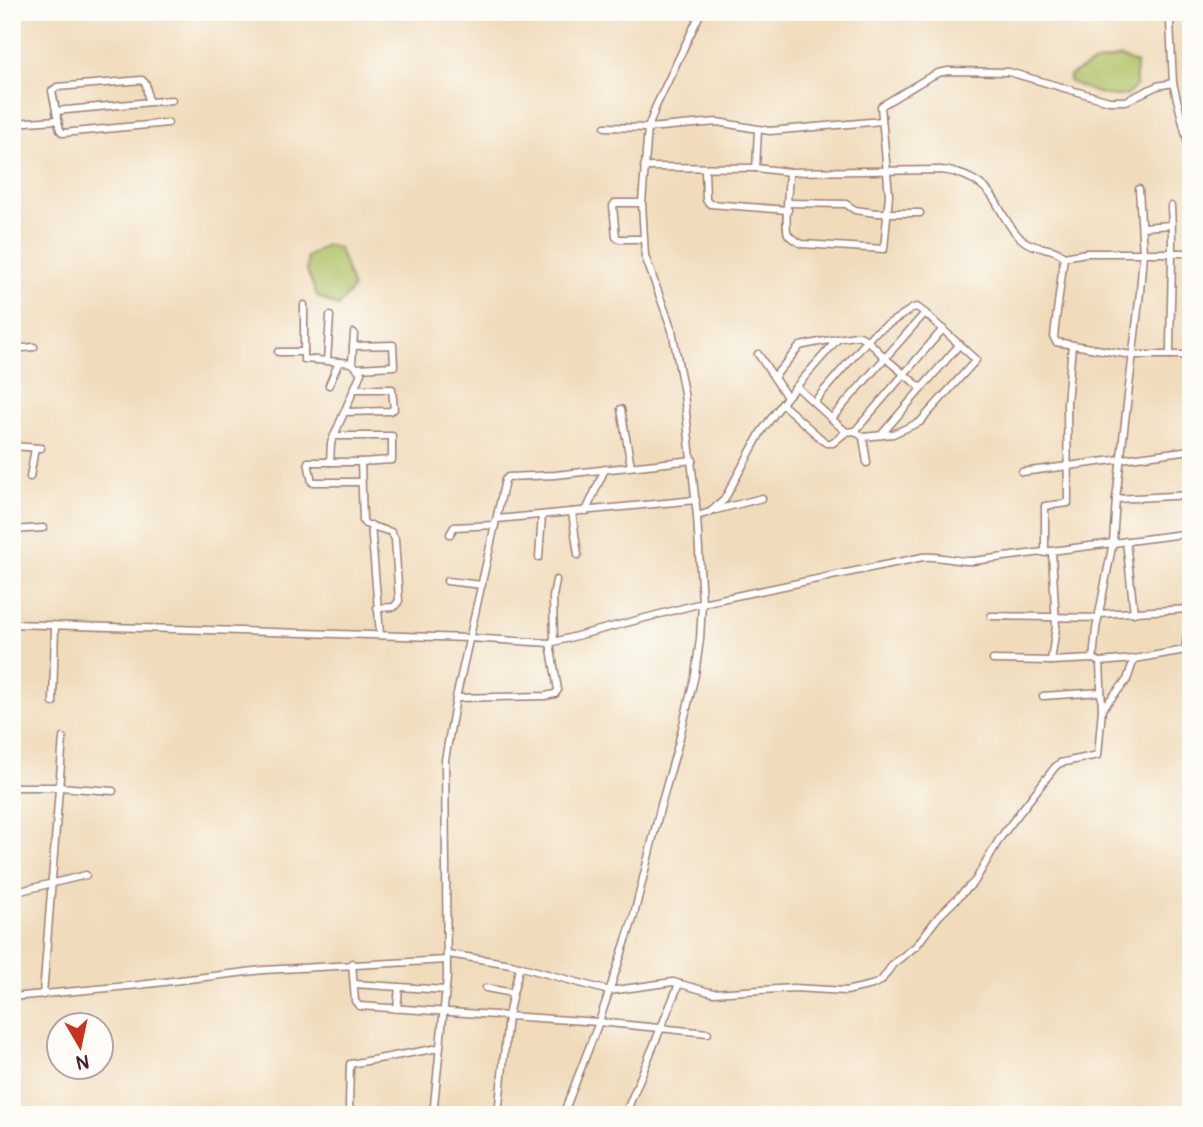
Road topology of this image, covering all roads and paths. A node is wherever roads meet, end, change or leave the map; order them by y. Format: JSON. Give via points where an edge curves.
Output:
{"nodes":[{"id":1,"x":701,"y":12,"type":"edge"},
{"id":2,"x":1170,"y":22,"type":"dead end"},
{"id":3,"x":1173,"y":83,"type":"junction"},
{"id":4,"x":148,"y":99,"type":"dead end"},
{"id":5,"x":172,"y":100,"type":"dead end"},
{"id":6,"x":56,"y":111,"type":"junction"},
{"id":7,"x":58,"y":120,"type":"junction"},
{"id":8,"x":882,"y":121,"type":"junction"},
{"id":9,"x":12,"y":123,"type":"edge"},
{"id":10,"x":168,"y":123,"type":"dead end"},
{"id":11,"x":605,"y":127,"type":"dead end"},
{"id":12,"x":648,"y":128,"type":"junction"},
{"id":13,"x":758,"y":130,"type":"junction"},
{"id":14,"x":1191,"y":156,"type":"edge"},
{"id":15,"x":644,"y":167,"type":"junction"},
{"id":16,"x":705,"y":167,"type":"junction"},
{"id":17,"x":756,"y":168,"type":"junction"},
{"id":18,"x":888,"y":171,"type":"junction"},
{"id":19,"x":789,"y":172,"type":"junction"},
{"id":20,"x":1139,"y":189,"type":"dead end"},
{"id":21,"x":642,"y":202,"type":"junction"},
{"id":22,"x":788,"y":206,"type":"junction"},
{"id":23,"x":1171,"y":206,"type":"dead end"},
{"id":24,"x":920,"y":213,"type":"dead end"},
{"id":25,"x":887,"y":214,"type":"junction"},
{"id":26,"x":1172,"y":225,"type":"junction"},
{"id":27,"x":1142,"y":227,"type":"junction"},
{"id":28,"x":643,"y":239,"type":"junction"},
{"id":29,"x":1174,"y":253,"type":"junction"},
{"id":30,"x":1191,"y":253,"type":"edge"},
{"id":31,"x":1143,"y":254,"type":"junction"},
{"id":32,"x":1064,"y":257,"type":"junction"},
{"id":33,"x":304,"y":305,"type":"dead end"},
{"id":34,"x":925,"y":313,"type":"junction"},
{"id":35,"x":330,"y":316,"type":"dead end"},
{"id":36,"x":943,"y":329,"type":"junction"},
{"id":37,"x":354,"y":333,"type":"dead end"},
{"id":38,"x":836,"y":340,"type":"junction"},
{"id":39,"x":867,"y":341,"type":"junction"},
{"id":40,"x":960,"y":344,"type":"junction"},
{"id":41,"x":1072,"y":345,"type":"junction"},
{"id":42,"x":34,"y":346,"type":"dead end"},
{"id":43,"x":353,"y":346,"type":"junction"},
{"id":44,"x":12,"y":348,"type":"edge"},
{"id":45,"x":278,"y":352,"type":"dead end"},
{"id":46,"x":304,"y":352,"type":"junction"},
{"id":47,"x":758,"y":354,"type":"dead end"},
{"id":48,"x":1131,"y":355,"type":"junction"},
{"id":49,"x":1170,"y":355,"type":"junction"},
{"id":50,"x":1190,"y":355,"type":"edge"},
{"id":51,"x":886,"y":358,"type":"junction"},
{"id":52,"x":327,"y":361,"type":"junction"},
{"id":53,"x":339,"y":362,"type":"junction"},
{"id":54,"x":354,"y":365,"type":"junction"},
{"id":55,"x":904,"y":373,"type":"junction"},
{"id":56,"x":774,"y":377,"type":"junction"},
{"id":57,"x":1191,"y":383,"type":"edge"},
{"id":58,"x":329,"y":385,"type":"dead end"},
{"id":59,"x":797,"y":387,"type":"junction"},
{"id":60,"x":920,"y":387,"type":"junction"},
{"id":61,"x":355,"y":389,"type":"junction"},
{"id":62,"x":787,"y":397,"type":"junction"},
{"id":63,"x":814,"y":402,"type":"junction"},
{"id":64,"x":782,"y":404,"type":"junction"},
{"id":65,"x":621,"y":410,"type":"dead end"},
{"id":66,"x":345,"y":412,"type":"junction"},
{"id":67,"x":832,"y":418,"type":"junction"},
{"id":68,"x":855,"y":431,"type":"junction"},
{"id":69,"x":846,"y":432,"type":"junction"},
{"id":70,"x":334,"y":436,"type":"junction"},
{"id":71,"x":881,"y":436,"type":"junction"},
{"id":72,"x":863,"y":437,"type":"junction"},
{"id":73,"x":12,"y":446,"type":"edge"},
{"id":74,"x":1191,"y":450,"type":"edge"},
{"id":75,"x":693,"y":460,"type":"junction"},
{"id":76,"x":1120,"y":461,"type":"junction"},
{"id":77,"x":330,"y":462,"type":"junction"},
{"id":78,"x":361,"y":462,"type":"junction"},
{"id":79,"x":867,"y":463,"type":"dead end"},
{"id":80,"x":631,"y":466,"type":"junction"},
{"id":81,"x":1069,"y":467,"type":"junction"},
{"id":82,"x":605,"y":469,"type":"junction"},
{"id":83,"x":1022,"y":472,"type":"dead end"},
{"id":84,"x":30,"y":477,"type":"dead end"},
{"id":85,"x":360,"y":482,"type":"junction"},
{"id":86,"x":1191,"y":495,"type":"edge"},
{"id":87,"x":762,"y":498,"type":"dead end"},
{"id":88,"x":1116,"y":499,"type":"junction"},
{"id":89,"x":696,"y":500,"type":"junction"},
{"id":90,"x":586,"y":511,"type":"junction"},
{"id":91,"x":572,"y":512,"type":"junction"},
{"id":92,"x":710,"y":512,"type":"junction"},
{"id":93,"x":542,"y":515,"type":"junction"},
{"id":94,"x":697,"y":516,"type":"junction"},
{"id":95,"x":496,"y":522,"type":"junction"},
{"id":96,"x":371,"y":525,"type":"junction"},
{"id":97,"x":43,"y":528,"type":"dead end"},
{"id":98,"x":12,"y":530,"type":"edge"},
{"id":99,"x":1191,"y":533,"type":"edge"},
{"id":100,"x":450,"y":534,"type":"dead end"},
{"id":101,"x":1126,"y":541,"type":"junction"},
{"id":102,"x":1113,"y":542,"type":"junction"},
{"id":103,"x":1049,"y":553,"type":"junction"},
{"id":104,"x":578,"y":555,"type":"dead end"},
{"id":105,"x":539,"y":557,"type":"dead end"},
{"id":106,"x":556,"y":580,"type":"dead end"},
{"id":107,"x":447,"y":582,"type":"dead end"},
{"id":108,"x":482,"y":585,"type":"junction"},
{"id":109,"x":702,"y":603,"type":"junction"},
{"id":110,"x":1190,"y":607,"type":"edge"},
{"id":111,"x":377,"y":608,"type":"junction"},
{"id":112,"x":1134,"y":613,"type":"junction"},
{"id":113,"x":991,"y":616,"type":"dead end"},
{"id":114,"x":1099,"y":616,"type":"junction"},
{"id":115,"x":1054,"y":617,"type":"junction"},
{"id":116,"x":12,"y":624,"type":"edge"},
{"id":117,"x":55,"y":626,"type":"junction"},
{"id":118,"x":380,"y":634,"type":"junction"},
{"id":119,"x":469,"y":638,"type":"junction"},
{"id":120,"x":552,"y":643,"type":"junction"},
{"id":121,"x":1134,"y":659,"type":"junction"},
{"id":122,"x":993,"y":660,"type":"dead end"},
{"id":123,"x":1097,"y":660,"type":"junction"},
{"id":124,"x":1051,"y":662,"type":"junction"},
{"id":125,"x":1101,"y":692,"type":"junction"},
{"id":126,"x":1042,"y":696,"type":"dead end"},
{"id":127,"x":456,"y":698,"type":"junction"},
{"id":128,"x":53,"y":703,"type":"dead end"},
{"id":129,"x":1102,"y":709,"type":"junction"},
{"id":130,"x":63,"y":738,"type":"dead end"},
{"id":131,"x":12,"y":787,"type":"edge"},
{"id":132,"x":59,"y":787,"type":"junction"},
{"id":133,"x":113,"y":791,"type":"dead end"},
{"id":134,"x":86,"y":875,"type":"dead end"},
{"id":135,"x":50,"y":884,"type":"junction"},
{"id":136,"x":12,"y":893,"type":"edge"},
{"id":137,"x":447,"y":957,"type":"junction"},
{"id":138,"x":352,"y":963,"type":"junction"},
{"id":139,"x":520,"y":966,"type":"junction"},
{"id":140,"x":354,"y":984,"type":"junction"},
{"id":141,"x":679,"y":984,"type":"junction"},
{"id":142,"x":400,"y":987,"type":"junction"},
{"id":143,"x":486,"y":988,"type":"dead end"},
{"id":144,"x":445,"y":990,"type":"junction"},
{"id":145,"x":609,"y":991,"type":"junction"},
{"id":146,"x":513,"y":993,"type":"junction"},
{"id":147,"x":43,"y":995,"type":"junction"},
{"id":148,"x":12,"y":997,"type":"edge"},
{"id":149,"x":397,"y":1009,"type":"junction"},
{"id":150,"x":443,"y":1013,"type":"junction"},
{"id":151,"x":508,"y":1016,"type":"junction"},
{"id":152,"x":599,"y":1023,"type":"junction"},
{"id":153,"x":662,"y":1028,"type":"junction"},
{"id":154,"x":708,"y":1033,"type":"dead end"},
{"id":155,"x":439,"y":1048,"type":"junction"},
{"id":156,"x":564,"y":1113,"type":"edge"},
{"id":157,"x":433,"y":1114,"type":"edge"},
{"id":158,"x":352,"y":1115,"type":"edge"},
{"id":159,"x":382,"y":1115,"type":"edge"},
{"id":160,"x":498,"y":1115,"type":"edge"},
{"id":161,"x":586,"y":1115,"type":"edge"},
{"id":162,"x":625,"y":1115,"type":"edge"}],
"edges":[{"from":1,"to":12,"type":"street"},
{"from":2,"to":3,"type":"street"},
{"from":3,"to":8,"type":"street","via":[[1126,101],[1109,101],[1009,72],[938,73],[882,104]]},
{"from":3,"to":14,"type":"street"},
{"from":4,"to":6,"type":"street","via":[[142,80],[57,87],[52,91]]},
{"from":5,"to":6,"type":"street"},
{"from":6,"to":7,"type":"street"},
{"from":7,"to":9,"type":"street"},
{"from":7,"to":10,"type":"street","via":[[63,133]]},
{"from":8,"to":13,"type":"street"},
{"from":8,"to":18,"type":"street"},
{"from":11,"to":12,"type":"street"},
{"from":12,"to":13,"type":"street","via":[[717,122]]},
{"from":12,"to":15,"type":"street"},
{"from":13,"to":17,"type":"street"},
{"from":15,"to":16,"type":"street"},
{"from":15,"to":21,"type":"street"},
{"from":16,"to":17,"type":"street"},
{"from":16,"to":22,"type":"street","via":[[710,204]]},
{"from":17,"to":19,"type":"street"},
{"from":18,"to":19,"type":"street"},
{"from":18,"to":25,"type":"street"},
{"from":18,"to":32,"type":"street","via":[[961,173],[990,194],[1026,243]]},
{"from":19,"to":22,"type":"street"},
{"from":20,"to":27,"type":"street"},
{"from":21,"to":28,"type":"street"},
{"from":21,"to":28,"type":"street","via":[[613,206],[616,237]]},
{"from":22,"to":25,"type":"street","via":[[846,204]]},
{"from":22,"to":25,"type":"street","via":[[787,232],[802,244],[884,249]]},
{"from":23,"to":26,"type":"street"},
{"from":24,"to":25,"type":"street"},
{"from":26,"to":27,"type":"street"},
{"from":26,"to":29,"type":"street"},
{"from":27,"to":31,"type":"street"},
{"from":28,"to":75,"type":"street","via":[[672,330]]},
{"from":29,"to":30,"type":"street"},
{"from":29,"to":31,"type":"street"},
{"from":29,"to":49,"type":"street"},
{"from":31,"to":32,"type":"street"},
{"from":31,"to":48,"type":"street"},
{"from":32,"to":41,"type":"street","via":[[1054,338]]},
{"from":33,"to":46,"type":"street"},
{"from":34,"to":36,"type":"street"},
{"from":34,"to":39,"type":"street","via":[[913,308]]},
{"from":34,"to":51,"type":"street"},
{"from":35,"to":52,"type":"street"},
{"from":36,"to":40,"type":"street"},
{"from":36,"to":55,"type":"street"},
{"from":37,"to":43,"type":"street"},
{"from":38,"to":39,"type":"street","via":[[853,335]]},
{"from":38,"to":56,"type":"street","via":[[800,346]]},
{"from":38,"to":59,"type":"street"},
{"from":39,"to":51,"type":"street"},
{"from":39,"to":63,"type":"street"},
{"from":40,"to":60,"type":"street"},
{"from":40,"to":71,"type":"street","via":[[976,357],[975,362],[920,422]]},
{"from":41,"to":48,"type":"street"},
{"from":41,"to":81,"type":"street"},
{"from":42,"to":44,"type":"street"},
{"from":43,"to":54,"type":"street"},
{"from":43,"to":54,"type":"street","via":[[393,345],[394,366]]},
{"from":45,"to":46,"type":"street"},
{"from":46,"to":52,"type":"street","via":[[306,361]]},
{"from":47,"to":56,"type":"street"},
{"from":48,"to":49,"type":"street"},
{"from":48,"to":76,"type":"street"},
{"from":49,"to":50,"type":"street"},
{"from":50,"to":57,"type":"street"},
{"from":51,"to":55,"type":"street"},
{"from":51,"to":67,"type":"street"},
{"from":52,"to":53,"type":"street"},
{"from":53,"to":54,"type":"street"},
{"from":53,"to":58,"type":"street"},
{"from":54,"to":61,"type":"street","via":[[361,376]]},
{"from":55,"to":60,"type":"street"},
{"from":55,"to":68,"type":"street"},
{"from":56,"to":62,"type":"street"},
{"from":59,"to":62,"type":"street"},
{"from":59,"to":63,"type":"street"},
{"from":60,"to":71,"type":"street"},
{"from":61,"to":66,"type":"street"},
{"from":61,"to":66,"type":"street","via":[[392,389],[394,409]]},
{"from":62,"to":64,"type":"street"},
{"from":63,"to":67,"type":"street"},
{"from":64,"to":69,"type":"street","via":[[826,443]]},
{"from":64,"to":92,"type":"street","via":[[723,500]]},
{"from":65,"to":80,"type":"street"},
{"from":66,"to":70,"type":"street"},
{"from":67,"to":69,"type":"street"},
{"from":68,"to":69,"type":"street"},
{"from":68,"to":72,"type":"street"},
{"from":70,"to":77,"type":"street"},
{"from":70,"to":78,"type":"street","via":[[392,436],[392,460]]},
{"from":71,"to":72,"type":"street"},
{"from":72,"to":79,"type":"street"},
{"from":73,"to":84,"type":"street","via":[[38,448]]},
{"from":74,"to":76,"type":"street"},
{"from":75,"to":80,"type":"street"},
{"from":75,"to":89,"type":"street"},
{"from":76,"to":81,"type":"street"},
{"from":76,"to":88,"type":"street"},
{"from":77,"to":78,"type":"street"},
{"from":77,"to":85,"type":"street","via":[[308,462],[312,482]]},
{"from":78,"to":85,"type":"street"},
{"from":80,"to":82,"type":"street"},
{"from":81,"to":83,"type":"street"},
{"from":81,"to":103,"type":"street","via":[[1068,503],[1045,506]]},
{"from":82,"to":90,"type":"street"},
{"from":82,"to":95,"type":"street","via":[[506,478]]},
{"from":85,"to":96,"type":"street","via":[[362,516],[365,524]]},
{"from":86,"to":88,"type":"street"},
{"from":87,"to":92,"type":"street"},
{"from":88,"to":102,"type":"street"},
{"from":89,"to":90,"type":"street"},
{"from":89,"to":94,"type":"street"},
{"from":90,"to":91,"type":"street"},
{"from":91,"to":93,"type":"street"},
{"from":91,"to":104,"type":"street"},
{"from":92,"to":94,"type":"street"},
{"from":93,"to":95,"type":"street"},
{"from":93,"to":105,"type":"street"},
{"from":94,"to":109,"type":"street"},
{"from":95,"to":100,"type":"street","via":[[454,527]]},
{"from":95,"to":108,"type":"street"},
{"from":96,"to":111,"type":"street"},
{"from":96,"to":111,"type":"street","via":[[391,532],[395,539],[399,601],[394,607]]},
{"from":97,"to":98,"type":"street"},
{"from":99,"to":101,"type":"street"},
{"from":101,"to":102,"type":"street"},
{"from":101,"to":112,"type":"street"},
{"from":102,"to":103,"type":"street"},
{"from":102,"to":114,"type":"street"},
{"from":103,"to":109,"type":"street","via":[[961,562],[923,557]]},
{"from":103,"to":115,"type":"street"},
{"from":106,"to":120,"type":"street"},
{"from":107,"to":108,"type":"street"},
{"from":108,"to":119,"type":"street"},
{"from":109,"to":120,"type":"street"},
{"from":109,"to":145,"type":"street","via":[[695,675],[633,919]]},
{"from":110,"to":112,"type":"street"},
{"from":110,"to":121,"type":"street","via":[[1186,649]]},
{"from":111,"to":118,"type":"street"},
{"from":112,"to":114,"type":"street"},
{"from":113,"to":115,"type":"street"},
{"from":114,"to":115,"type":"street"},
{"from":114,"to":123,"type":"street"},
{"from":115,"to":124,"type":"street"},
{"from":116,"to":117,"type":"street"},
{"from":117,"to":118,"type":"street"},
{"from":117,"to":128,"type":"street"},
{"from":118,"to":119,"type":"street"},
{"from":119,"to":120,"type":"street"},
{"from":119,"to":127,"type":"street"},
{"from":120,"to":127,"type":"street","via":[[555,694]]},
{"from":121,"to":123,"type":"street"},
{"from":121,"to":129,"type":"street","via":[[1127,680]]},
{"from":122,"to":124,"type":"street"},
{"from":123,"to":124,"type":"street"},
{"from":123,"to":125,"type":"street"},
{"from":125,"to":126,"type":"street"},
{"from":125,"to":129,"type":"street"},
{"from":127,"to":137,"type":"street","via":[[445,760]]},
{"from":129,"to":141,"type":"street","via":[[1098,755],[1055,767],[1000,838],[975,881],[916,946],[892,964],[881,981],[846,991],[794,988],[713,993]]},
{"from":130,"to":132,"type":"street"},
{"from":131,"to":132,"type":"street"},
{"from":132,"to":133,"type":"street"},
{"from":132,"to":135,"type":"street"},
{"from":134,"to":135,"type":"street"},
{"from":135,"to":136,"type":"street"},
{"from":135,"to":147,"type":"street"},
{"from":137,"to":138,"type":"street"},
{"from":137,"to":139,"type":"street"},
{"from":137,"to":144,"type":"street"},
{"from":138,"to":140,"type":"street"},
{"from":138,"to":147,"type":"street"},
{"from":139,"to":145,"type":"street"},
{"from":139,"to":146,"type":"street"},
{"from":140,"to":142,"type":"street"},
{"from":140,"to":149,"type":"street","via":[[357,1006]]},
{"from":141,"to":145,"type":"street"},
{"from":141,"to":153,"type":"street"},
{"from":142,"to":144,"type":"street"},
{"from":142,"to":149,"type":"street"},
{"from":143,"to":146,"type":"street"},
{"from":144,"to":150,"type":"street"},
{"from":145,"to":152,"type":"street"},
{"from":146,"to":151,"type":"street"},
{"from":147,"to":148,"type":"street"},
{"from":149,"to":150,"type":"street"},
{"from":150,"to":151,"type":"street"},
{"from":150,"to":155,"type":"street"},
{"from":151,"to":152,"type":"street"},
{"from":151,"to":160,"type":"street"},
{"from":152,"to":153,"type":"street"},
{"from":152,"to":156,"type":"street"},
{"from":153,"to":154,"type":"street"},
{"from":153,"to":162,"type":"street"},
{"from":155,"to":157,"type":"street"},
{"from":155,"to":158,"type":"street","via":[[349,1064]]},
{"from":156,"to":161,"type":"street"},
{"from":157,"to":159,"type":"street"}]}
